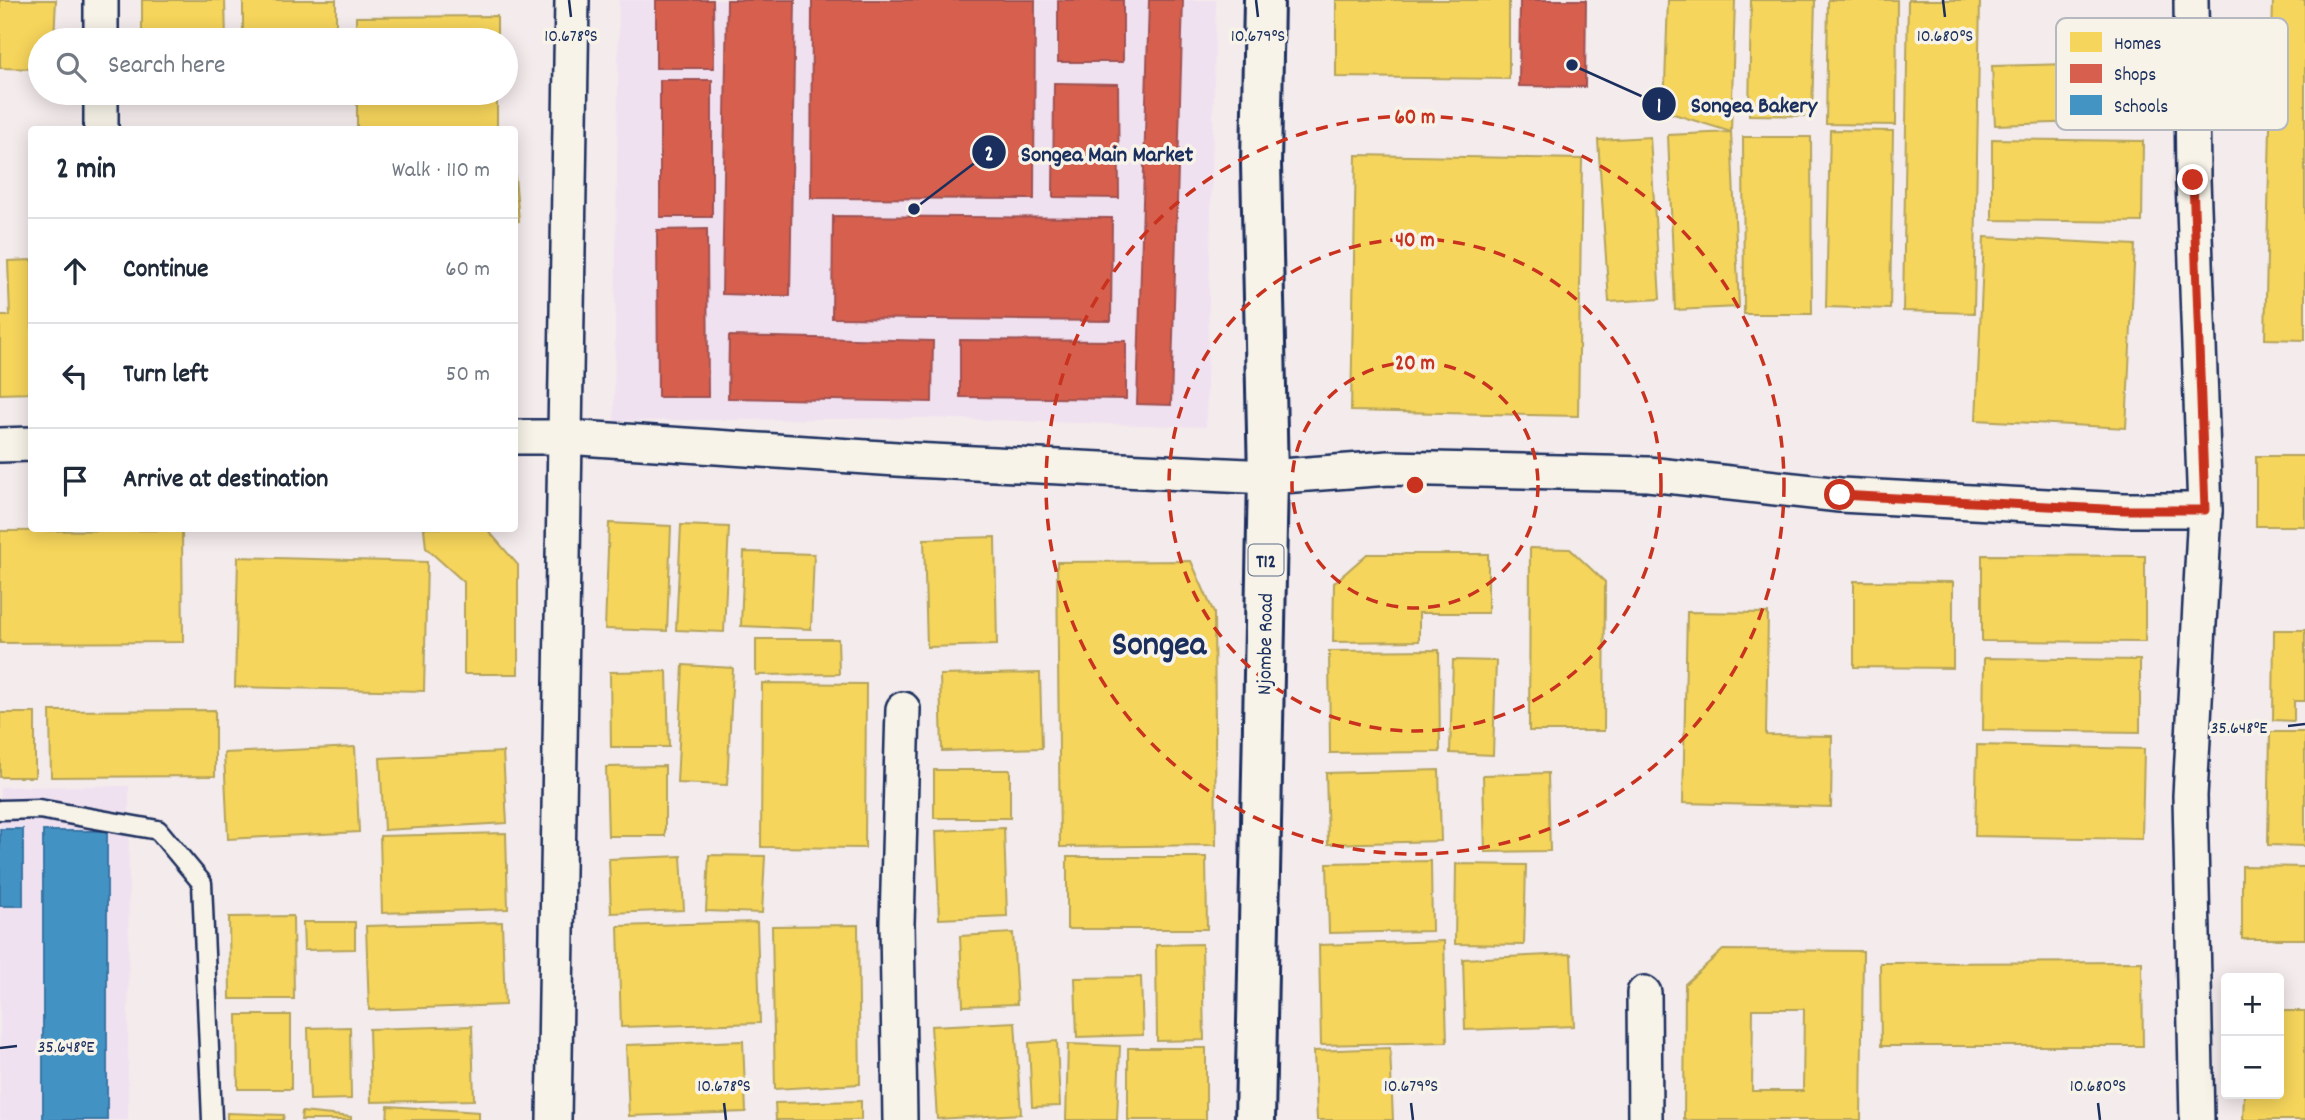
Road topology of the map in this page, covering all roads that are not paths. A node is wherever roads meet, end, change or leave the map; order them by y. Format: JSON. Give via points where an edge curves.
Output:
{"nodes":[{"id":1,"x":101,"y":0,"type":"edge"},
{"id":2,"x":572,"y":0,"type":"edge"},
{"id":3,"x":1264,"y":0,"type":"edge"},
{"id":4,"x":2191,"y":0,"type":"edge"},
{"id":5,"x":2191,"y":18,"type":"edge"},
{"id":6,"x":101,"y":28,"type":"edge"},
{"id":7,"x":101,"y":105,"type":"edge"},
{"id":8,"x":101,"y":126,"type":"edge"},
{"id":9,"x":2192,"y":130,"type":"edge"},
{"id":10,"x":518,"y":437,"type":"edge"},
{"id":11,"x":565,"y":437,"type":"junction"},
{"id":12,"x":28,"y":444,"type":"edge"},
{"id":13,"x":0,"y":445,"type":"edge"},
{"id":14,"x":1268,"y":477,"type":"junction"},
{"id":15,"x":2205,"y":510,"type":"junction"},
{"id":16,"x":903,"y":709,"type":"dead end"},
{"id":17,"x":0,"y":810,"type":"edge"},
{"id":18,"x":1644,"y":993,"type":"dead end"},
{"id":19,"x":212,"y":1120,"type":"edge"},
{"id":20,"x":554,"y":1120,"type":"edge"},
{"id":21,"x":900,"y":1120,"type":"edge"},
{"id":22,"x":1255,"y":1120,"type":"edge"},
{"id":23,"x":1646,"y":1120,"type":"edge"},
{"id":24,"x":2197,"y":1120,"type":"edge"}],
"edges":[{"from":1,"to":6,"type":"street"},
{"from":2,"to":11,"type":"street"},
{"from":3,"to":14,"type":"highway","name":"Njombe Road","number":"T12","via":[[1261,165]]},
{"from":4,"to":5,"type":"street"},
{"from":7,"to":8,"type":"street"},
{"from":9,"to":15,"type":"street"},
{"from":10,"to":11,"type":"street"},
{"from":11,"to":14,"type":"street"},
{"from":11,"to":20,"type":"street"},
{"from":12,"to":13,"type":"street"},
{"from":14,"to":15,"type":"street","via":[[1389,468],[1648,474],[1840,495]]},
{"from":14,"to":22,"type":"highway","name":"Njombe Road","number":"T12"},
{"from":15,"to":24,"type":"street","via":[[2190,796]]},
{"from":16,"to":21,"type":"street","via":[[897,923]]},
{"from":17,"to":19,"type":"lane","via":[[39,809],[158,830],[202,883]]},
{"from":18,"to":23,"type":"street"}]}
